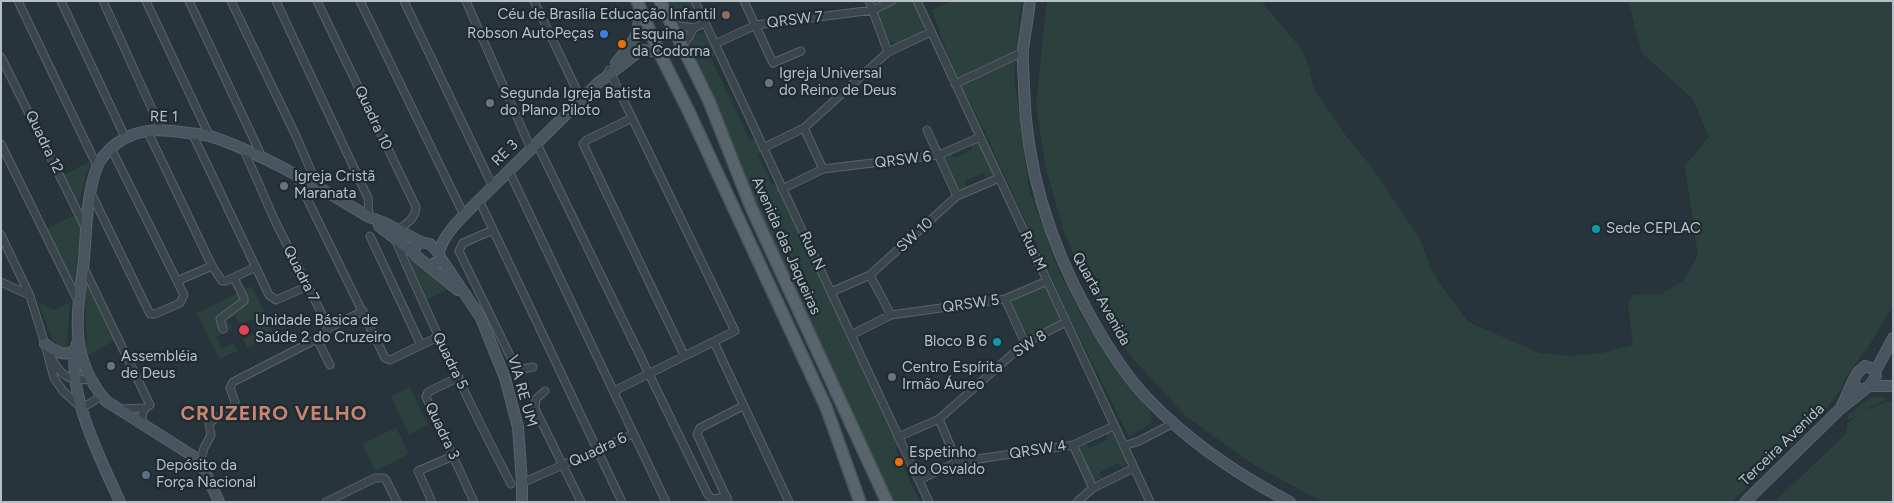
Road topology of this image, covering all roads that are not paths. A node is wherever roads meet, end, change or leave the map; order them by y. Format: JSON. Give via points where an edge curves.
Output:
{"nodes":[{"id":1,"x":18,"y":1,"type":"edge"},
{"id":2,"x":61,"y":1,"type":"edge"},
{"id":3,"x":103,"y":1,"type":"edge"},
{"id":4,"x":146,"y":1,"type":"edge"},
{"id":5,"x":189,"y":1,"type":"edge"},
{"id":6,"x":232,"y":1,"type":"edge"},
{"id":7,"x":276,"y":1,"type":"edge"},
{"id":8,"x":317,"y":1,"type":"edge"},
{"id":9,"x":360,"y":1,"type":"edge"},
{"id":10,"x":404,"y":1,"type":"edge"},
{"id":11,"x":466,"y":1,"type":"edge"},
{"id":12,"x":534,"y":1,"type":"edge"},
{"id":13,"x":660,"y":1,"type":"edge"},
{"id":14,"x":744,"y":1,"type":"edge"},
{"id":15,"x":869,"y":1,"type":"edge"},
{"id":16,"x":892,"y":1,"type":"edge"},
{"id":17,"x":917,"y":1,"type":"edge"},
{"id":18,"x":1030,"y":1,"type":"edge"},
{"id":19,"x":697,"y":2,"type":"edge"},
{"id":20,"x":638,"y":4,"type":"edge"},
{"id":21,"x":873,"y":10,"type":"junction"},
{"id":22,"x":670,"y":21,"type":"junction"},
{"id":23,"x":705,"y":23,"type":"junction"},
{"id":24,"x":756,"y":25,"type":"junction"},
{"id":25,"x":694,"y":28,"type":"junction"},
{"id":26,"x":931,"y":32,"type":"junction"},
{"id":27,"x":715,"y":44,"type":"junction"},
{"id":28,"x":682,"y":49,"type":"junction"},
{"id":29,"x":801,"y":51,"type":"dead end"},
{"id":30,"x":659,"y":52,"type":"junction"},
{"id":31,"x":888,"y":52,"type":"junction"},
{"id":32,"x":1023,"y":52,"type":"junction"},
{"id":33,"x":1,"y":57,"type":"edge"},
{"id":34,"x":608,"y":73,"type":"junction"},
{"id":35,"x":955,"y":84,"type":"junction"},
{"id":36,"x":581,"y":99,"type":"junction"},
{"id":37,"x":709,"y":101,"type":"junction"},
{"id":38,"x":689,"y":112,"type":"junction"},
{"id":39,"x":632,"y":118,"type":"junction"},
{"id":40,"x":804,"y":128,"type":"junction"},
{"id":41,"x":161,"y":129,"type":"junction"},
{"id":42,"x":147,"y":130,"type":"junction"},
{"id":43,"x":927,"y":130,"type":"dead end"},
{"id":44,"x":192,"y":133,"type":"junction"},
{"id":45,"x":209,"y":135,"type":"junction"},
{"id":46,"x":125,"y":137,"type":"junction"},
{"id":47,"x":980,"y":137,"type":"junction"},
{"id":48,"x":1,"y":144,"type":"edge"},
{"id":49,"x":534,"y":146,"type":"junction"},
{"id":50,"x":111,"y":148,"type":"junction"},
{"id":51,"x":763,"y":148,"type":"junction"},
{"id":52,"x":244,"y":150,"type":"junction"},
{"id":53,"x":939,"y":155,"type":"junction"},
{"id":54,"x":262,"y":158,"type":"junction"},
{"id":55,"x":97,"y":166,"type":"junction"},
{"id":56,"x":823,"y":169,"type":"junction"},
{"id":57,"x":508,"y":171,"type":"junction"},
{"id":58,"x":296,"y":176,"type":"junction"},
{"id":59,"x":999,"y":178,"type":"junction"},
{"id":60,"x":318,"y":187,"type":"junction"},
{"id":61,"x":492,"y":187,"type":"junction"},
{"id":62,"x":782,"y":189,"type":"junction"},
{"id":63,"x":91,"y":193,"type":"junction"},
{"id":64,"x":957,"y":196,"type":"junction"},
{"id":65,"x":479,"y":200,"type":"junction"},
{"id":66,"x":464,"y":215,"type":"junction"},
{"id":67,"x":369,"y":217,"type":"junction"},
{"id":68,"x":86,"y":228,"type":"junction"},
{"id":69,"x":493,"y":230,"type":"junction"},
{"id":70,"x":449,"y":232,"type":"junction"},
{"id":71,"x":396,"y":233,"type":"junction"},
{"id":72,"x":1,"y":235,"type":"edge"},
{"id":73,"x":370,"y":236,"type":"dead end"},
{"id":74,"x":423,"y":242,"type":"junction"},
{"id":75,"x":414,"y":253,"type":"junction"},
{"id":76,"x":440,"y":255,"type":"junction"},
{"id":77,"x":83,"y":266,"type":"junction"},
{"id":78,"x":212,"y":266,"type":"junction"},
{"id":79,"x":430,"y":266,"type":"junction"},
{"id":80,"x":256,"y":268,"type":"junction"},
{"id":81,"x":870,"y":275,"type":"junction"},
{"id":82,"x":234,"y":278,"type":"junction"},
{"id":83,"x":177,"y":281,"type":"junction"},
{"id":84,"x":1047,"y":281,"type":"junction"},
{"id":85,"x":1,"y":282,"type":"edge"},
{"id":86,"x":308,"y":286,"type":"junction"},
{"id":87,"x":831,"y":292,"type":"junction"},
{"id":88,"x":30,"y":296,"type":"junction"},
{"id":89,"x":466,"y":296,"type":"junction"},
{"id":90,"x":1005,"y":299,"type":"junction"},
{"id":91,"x":78,"y":301,"type":"junction"},
{"id":92,"x":363,"y":312,"type":"junction"},
{"id":93,"x":891,"y":315,"type":"junction"},
{"id":94,"x":1066,"y":322,"type":"junction"},
{"id":95,"x":329,"y":328,"type":"junction"},
{"id":96,"x":223,"y":329,"type":"dead end"},
{"id":97,"x":851,"y":335,"type":"junction"},
{"id":98,"x":438,"y":337,"type":"junction"},
{"id":99,"x":1893,"y":338,"type":"edge"},
{"id":100,"x":317,"y":339,"type":"junction"},
{"id":101,"x":714,"y":342,"type":"junction"},
{"id":102,"x":1025,"y":344,"type":"junction"},
{"id":103,"x":76,"y":345,"type":"junction"},
{"id":104,"x":421,"y":345,"type":"junction"},
{"id":105,"x":46,"y":347,"type":"junction"},
{"id":106,"x":1886,"y":349,"type":"junction"},
{"id":107,"x":684,"y":356,"type":"junction"},
{"id":108,"x":330,"y":365,"type":"dead end"},
{"id":109,"x":1865,"y":366,"type":"junction"},
{"id":110,"x":533,"y":367,"type":"dead end"},
{"id":111,"x":649,"y":373,"type":"junction"},
{"id":112,"x":1876,"y":374,"type":"junction"},
{"id":113,"x":459,"y":377,"type":"junction"},
{"id":114,"x":75,"y":379,"type":"junction"},
{"id":115,"x":90,"y":379,"type":"junction"},
{"id":116,"x":1853,"y":382,"type":"junction"},
{"id":117,"x":1892,"y":386,"type":"edge"},
{"id":118,"x":1867,"y":388,"type":"junction"},
{"id":119,"x":545,"y":391,"type":"dead end"},
{"id":120,"x":614,"y":391,"type":"junction"},
{"id":121,"x":102,"y":396,"type":"junction"},
{"id":122,"x":82,"y":406,"type":"junction"},
{"id":123,"x":742,"y":406,"type":"junction"},
{"id":124,"x":145,"y":408,"type":"junction"},
{"id":125,"x":118,"y":409,"type":"junction"},
{"id":126,"x":1840,"y":409,"type":"junction"},
{"id":127,"x":939,"y":419,"type":"junction"},
{"id":128,"x":1174,"y":423,"type":"junction"},
{"id":129,"x":142,"y":424,"type":"junction"},
{"id":130,"x":1114,"y":426,"type":"junction"},
{"id":131,"x":633,"y":434,"type":"junction"},
{"id":132,"x":898,"y":437,"type":"junction"},
{"id":133,"x":1073,"y":445,"type":"junction"},
{"id":134,"x":1124,"y":446,"type":"junction"},
{"id":135,"x":597,"y":449,"type":"junction"},
{"id":136,"x":453,"y":456,"type":"junction"},
{"id":137,"x":197,"y":459,"type":"junction"},
{"id":138,"x":957,"y":462,"type":"junction"},
{"id":139,"x":563,"y":466,"type":"junction"},
{"id":140,"x":1134,"y":468,"type":"junction"},
{"id":141,"x":919,"y":480,"type":"junction"},
{"id":142,"x":517,"y":483,"type":"junction"},
{"id":143,"x":1093,"y":488,"type":"junction"},
{"id":144,"x":728,"y":500,"type":"edge"},
{"id":145,"x":120,"y":502,"type":"edge"},
{"id":146,"x":219,"y":502,"type":"edge"},
{"id":147,"x":326,"y":502,"type":"edge"},
{"id":148,"x":397,"y":502,"type":"edge"},
{"id":149,"x":432,"y":502,"type":"edge"},
{"id":150,"x":474,"y":502,"type":"edge"},
{"id":151,"x":522,"y":502,"type":"edge"},
{"id":152,"x":581,"y":502,"type":"edge"},
{"id":153,"x":622,"y":502,"type":"edge"},
{"id":154,"x":666,"y":502,"type":"edge"},
{"id":155,"x":789,"y":502,"type":"edge"},
{"id":156,"x":860,"y":502,"type":"edge"},
{"id":157,"x":887,"y":502,"type":"edge"},
{"id":158,"x":929,"y":502,"type":"edge"},
{"id":159,"x":1077,"y":502,"type":"edge"},
{"id":160,"x":1150,"y":502,"type":"edge"},
{"id":161,"x":1290,"y":502,"type":"edge"},
{"id":162,"x":1745,"y":502,"type":"edge"}],
"edges":[{"from":1,"to":55,"type":"street"},
{"from":2,"to":46,"type":"street"},
{"from":3,"to":41,"type":"street"},
{"from":4,"to":45,"type":"street"},
{"from":5,"to":54,"type":"street"},
{"from":6,"to":60,"type":"street"},
{"from":7,"to":67,"type":"street","via":[[368,198]]},
{"from":8,"to":71,"type":"street","name":"Quadra 10","via":[[416,206],[413,218]]},
{"from":9,"to":66,"type":"street"},
{"from":10,"to":61,"type":"street"},
{"from":11,"to":49,"type":"street"},
{"from":12,"to":36,"type":"street"},
{"from":13,"to":22,"type":"main road","name":"Avenida das Jaqueiras"},
{"from":14,"to":24,"type":"street"},
{"from":15,"to":21,"type":"street"},
{"from":16,"to":21,"type":"street","name":"QRSW 7"},
{"from":17,"to":26,"type":"street","name":"Rua M"},
{"from":18,"to":32,"type":"street","name":"Quarta Avenida"},
{"from":19,"to":23,"type":"street","name":"Rua N"},
{"from":20,"to":30,"type":"main road","name":"Avenida das Jaqueiras"},
{"from":20,"to":34,"type":"street","name":"RE 3","via":[[638,32]]},
{"from":21,"to":24,"type":"street","name":"QRSW 7"},
{"from":21,"to":31,"type":"street"},
{"from":22,"to":25,"type":"street"},
{"from":22,"to":28,"type":"main road","name":"Avenida das Jaqueiras"},
{"from":23,"to":25,"type":"street"},
{"from":23,"to":27,"type":"street","name":"Rua N"},
{"from":24,"to":27,"type":"street","name":"QRSW 7"},
{"from":24,"to":29,"type":"street","via":[[773,63]]},
{"from":25,"to":28,"type":"street"},
{"from":26,"to":31,"type":"street"},
{"from":26,"to":35,"type":"street","name":"Rua M"},
{"from":27,"to":51,"type":"street","name":"Rua N"},
{"from":28,"to":37,"type":"main road","name":"Avenida das Jaqueiras"},
{"from":30,"to":34,"type":"street","name":"RE 3","via":[[641,50]]},
{"from":30,"to":38,"type":"main road","name":"Avenida das Jaqueiras"},
{"from":31,"to":40,"type":"street"},
{"from":32,"to":35,"type":"street"},
{"from":32,"to":128,"type":"street","name":"Quarta Avenida","via":[[1030,153],[1048,224],[1061,259],[1100,334],[1128,375],[1146,398]]},
{"from":33,"to":68,"type":"street","name":"Quadra 12"},
{"from":34,"to":36,"type":"street","name":"RE 3"},
{"from":34,"to":39,"type":"street"},
{"from":35,"to":47,"type":"street","name":"Rua M"},
{"from":36,"to":49,"type":"street","name":"RE 3"},
{"from":37,"to":38,"type":"main road","via":[[699,114]]},
{"from":37,"to":157,"type":"main road","name":"Avenida das Jaqueiras","via":[[751,207]]},
{"from":38,"to":156,"type":"main road","name":"Avenida das Jaqueiras","via":[[826,407]]},
{"from":39,"to":101,"type":"street","via":[[735,331]]},
{"from":39,"to":107,"type":"street","via":[[583,144]]},
{"from":40,"to":51,"type":"street"},
{"from":40,"to":56,"type":"street"},
{"from":41,"to":42,"type":"street","name":"RE 1"},
{"from":41,"to":44,"type":"street","name":"RE 1"},
{"from":42,"to":46,"type":"street","name":"RE 1"},
{"from":42,"to":78,"type":"street"},
{"from":43,"to":53,"type":"street"},
{"from":44,"to":45,"type":"street","name":"RE 1"},
{"from":44,"to":80,"type":"street"},
{"from":45,"to":52,"type":"street","name":"RE 1"},
{"from":46,"to":50,"type":"street","name":"RE 1"},
{"from":47,"to":53,"type":"street","name":"QRSW 6"},
{"from":47,"to":59,"type":"street","name":"Rua M"},
{"from":48,"to":91,"type":"street"},
{"from":49,"to":57,"type":"street","name":"RE 3"},
{"from":49,"to":111,"type":"street"},
{"from":50,"to":55,"type":"street","name":"RE 1"},
{"from":50,"to":83,"type":"street"},
{"from":51,"to":62,"type":"street","name":"Rua N"},
{"from":52,"to":54,"type":"street","name":"RE 1"},
{"from":52,"to":86,"type":"street","name":"Quadra 7"},
{"from":53,"to":56,"type":"street","name":"QRSW 6"},
{"from":53,"to":64,"type":"street"},
{"from":54,"to":58,"type":"street","name":"RE 1"},
{"from":55,"to":63,"type":"street","name":"RE 1"},
{"from":56,"to":62,"type":"street","name":"QRSW 6"},
{"from":57,"to":61,"type":"street","name":"RE 3"},
{"from":57,"to":120,"type":"street"},
{"from":58,"to":60,"type":"street","name":"RE 1"},
{"from":58,"to":92,"type":"street"},
{"from":59,"to":64,"type":"street","name":"SW 10"},
{"from":59,"to":84,"type":"street","name":"Rua M"},
{"from":60,"to":67,"type":"street","name":"RE 1"},
{"from":61,"to":65,"type":"street","name":"RE 3"},
{"from":62,"to":87,"type":"street","name":"Rua N"},
{"from":63,"to":68,"type":"street","name":"RE 1"},
{"from":63,"to":83,"type":"street","via":[[151,314],[174,306],[184,298]]},
{"from":64,"to":81,"type":"street","name":"SW 10"},
{"from":65,"to":66,"type":"street","name":"RE 3"},
{"from":65,"to":69,"type":"street"},
{"from":66,"to":70,"type":"street","name":"RE 3"},
{"from":67,"to":71,"type":"street","name":"RE 1"},
{"from":68,"to":77,"type":"street","name":"RE 1"},
{"from":69,"to":110,"type":"street","via":[[463,243],[459,250],[514,364],[523,369]]},
{"from":69,"to":135,"type":"street"},
{"from":70,"to":74,"type":"street","name":"RE 3"},
{"from":70,"to":76,"type":"street","name":"RE 3","via":[[442,243]]},
{"from":71,"to":74,"type":"street","name":"RE 1"},
{"from":71,"to":75,"type":"street","name":"RE 1"},
{"from":71,"to":98,"type":"street","name":"Quadra 5"},
{"from":72,"to":88,"type":"street"},
{"from":73,"to":104,"type":"street"},
{"from":74,"to":75,"type":"street","via":[[416,246]]},
{"from":74,"to":76,"type":"street","via":[[430,244]]},
{"from":75,"to":79,"type":"street"},
{"from":76,"to":79,"type":"street","via":[[437,263]]},
{"from":76,"to":89,"type":"street","name":"VIA RE UM"},
{"from":77,"to":91,"type":"street","name":"RE 1"},
{"from":77,"to":124,"type":"street","via":[[150,405]]},
{"from":78,"to":82,"type":"street","via":[[220,279]]},
{"from":78,"to":83,"type":"street"},
{"from":79,"to":89,"type":"street","name":"VIA RE UM"},
{"from":80,"to":82,"type":"street"},
{"from":80,"to":86,"type":"street","via":[[272,299]]},
{"from":81,"to":87,"type":"street","name":"SW 10"},
{"from":81,"to":93,"type":"street"},
{"from":82,"to":96,"type":"street","via":[[244,301],[220,319]]},
{"from":84,"to":90,"type":"street","name":"QRSW 5"},
{"from":84,"to":94,"type":"street","name":"Rua M"},
{"from":85,"to":88,"type":"street"},
{"from":86,"to":95,"type":"street","name":"Quadra 7"},
{"from":87,"to":97,"type":"street","name":"Rua N"},
{"from":88,"to":105,"type":"street"},
{"from":89,"to":142,"type":"street","name":"VIA RE UM","via":[[481,318],[505,378],[518,427]]},
{"from":90,"to":93,"type":"street","name":"QRSW 5"},
{"from":90,"to":102,"type":"street"},
{"from":91,"to":103,"type":"street","name":"RE 1"},
{"from":92,"to":95,"type":"street"},
{"from":92,"to":104,"type":"street","via":[[387,360]]},
{"from":93,"to":97,"type":"street","name":"QRSW 5"},
{"from":94,"to":102,"type":"street","name":"SW 8"},
{"from":94,"to":130,"type":"street","name":"Rua M"},
{"from":95,"to":100,"type":"street"},
{"from":97,"to":132,"type":"street","name":"Rua N"},
{"from":98,"to":104,"type":"street"},
{"from":98,"to":113,"type":"street","name":"Quadra 5"},
{"from":99,"to":106,"type":"street"},
{"from":100,"to":108,"type":"street"},
{"from":100,"to":137,"type":"street","via":[[232,382],[230,388],[235,407],[211,422],[211,435]]},
{"from":101,"to":107,"type":"street"},
{"from":101,"to":123,"type":"street"},
{"from":102,"to":127,"type":"street","name":"SW 8"},
{"from":103,"to":105,"type":"street","via":[[71,353],[65,354]]},
{"from":103,"to":114,"type":"street","name":"RE 1"},
{"from":103,"to":115,"type":"street","name":"RE 1"},
{"from":105,"to":114,"type":"street","via":[[59,371]]},
{"from":105,"to":122,"type":"street","via":[[54,378],[63,391]]},
{"from":106,"to":109,"type":"street"},
{"from":106,"to":112,"type":"street"},
{"from":107,"to":111,"type":"street"},
{"from":109,"to":112,"type":"street","via":[[1871,366]]},
{"from":109,"to":116,"type":"street"},
{"from":111,"to":120,"type":"street"},
{"from":111,"to":144,"type":"street","via":[[708,495],[713,499]]},
{"from":112,"to":117,"type":"street"},
{"from":112,"to":118,"type":"street"},
{"from":113,"to":136,"type":"street","name":"Quadra 3","via":[[426,395]]},
{"from":113,"to":142,"type":"street","name":"Quadra 5","via":[[488,439]]},
{"from":114,"to":115,"type":"street"},
{"from":114,"to":122,"type":"street","name":"RE 1"},
{"from":115,"to":121,"type":"street","name":"RE 1"},
{"from":116,"to":118,"type":"street","via":[[1857,388]]},
{"from":116,"to":126,"type":"street","name":"Terceira Avenida"},
{"from":117,"to":118,"type":"street"},
{"from":118,"to":126,"type":"street","name":"Terceira Avenida"},
{"from":119,"to":139,"type":"street","via":[[536,399],[535,409]]},
{"from":120,"to":131,"type":"street"},
{"from":121,"to":122,"type":"street"},
{"from":121,"to":125,"type":"street","name":"RE 1"},
{"from":122,"to":145,"type":"street","name":"RE 1","via":[[92,440]]},
{"from":123,"to":144,"type":"street","via":[[700,428],[697,434]]},
{"from":123,"to":155,"type":"street"},
{"from":124,"to":125,"type":"street"},
{"from":124,"to":129,"type":"street"},
{"from":125,"to":129,"type":"street","name":"RE 1"},
{"from":126,"to":162,"type":"street","name":"Terceira Avenida"},
{"from":127,"to":132,"type":"street","name":"SW 8"},
{"from":127,"to":138,"type":"street"},
{"from":128,"to":134,"type":"street"},
{"from":128,"to":161,"type":"street","name":"Quarta Avenida","via":[[1225,465]]},
{"from":129,"to":137,"type":"street","name":"RE 1"},
{"from":130,"to":133,"type":"street","name":"QRSW 4"},
{"from":130,"to":134,"type":"street","name":"Rua M"},
{"from":131,"to":135,"type":"street","name":"Quadra 6"},
{"from":131,"to":154,"type":"street"},
{"from":132,"to":141,"type":"street","name":"Rua N"},
{"from":133,"to":138,"type":"street","name":"QRSW 4"},
{"from":133,"to":143,"type":"street"},
{"from":134,"to":140,"type":"street","name":"Rua M"},
{"from":135,"to":139,"type":"street","name":"Quadra 6"},
{"from":135,"to":153,"type":"street"},
{"from":136,"to":149,"type":"street","via":[[418,471]]},
{"from":136,"to":150,"type":"street","name":"Quadra 3"},
{"from":137,"to":146,"type":"street"},
{"from":138,"to":141,"type":"street","name":"QRSW 4"},
{"from":139,"to":142,"type":"street","name":"Quadra 6"},
{"from":139,"to":152,"type":"street","name":"Quadra 6"},
{"from":140,"to":143,"type":"street"},
{"from":140,"to":160,"type":"street","name":"Rua M"},
{"from":141,"to":158,"type":"street","name":"Rua N"},
{"from":142,"to":151,"type":"street","name":"VIA RE UM"},
{"from":143,"to":159,"type":"street"},
{"from":147,"to":148,"type":"street","via":[[380,477],[386,480]]}]}
